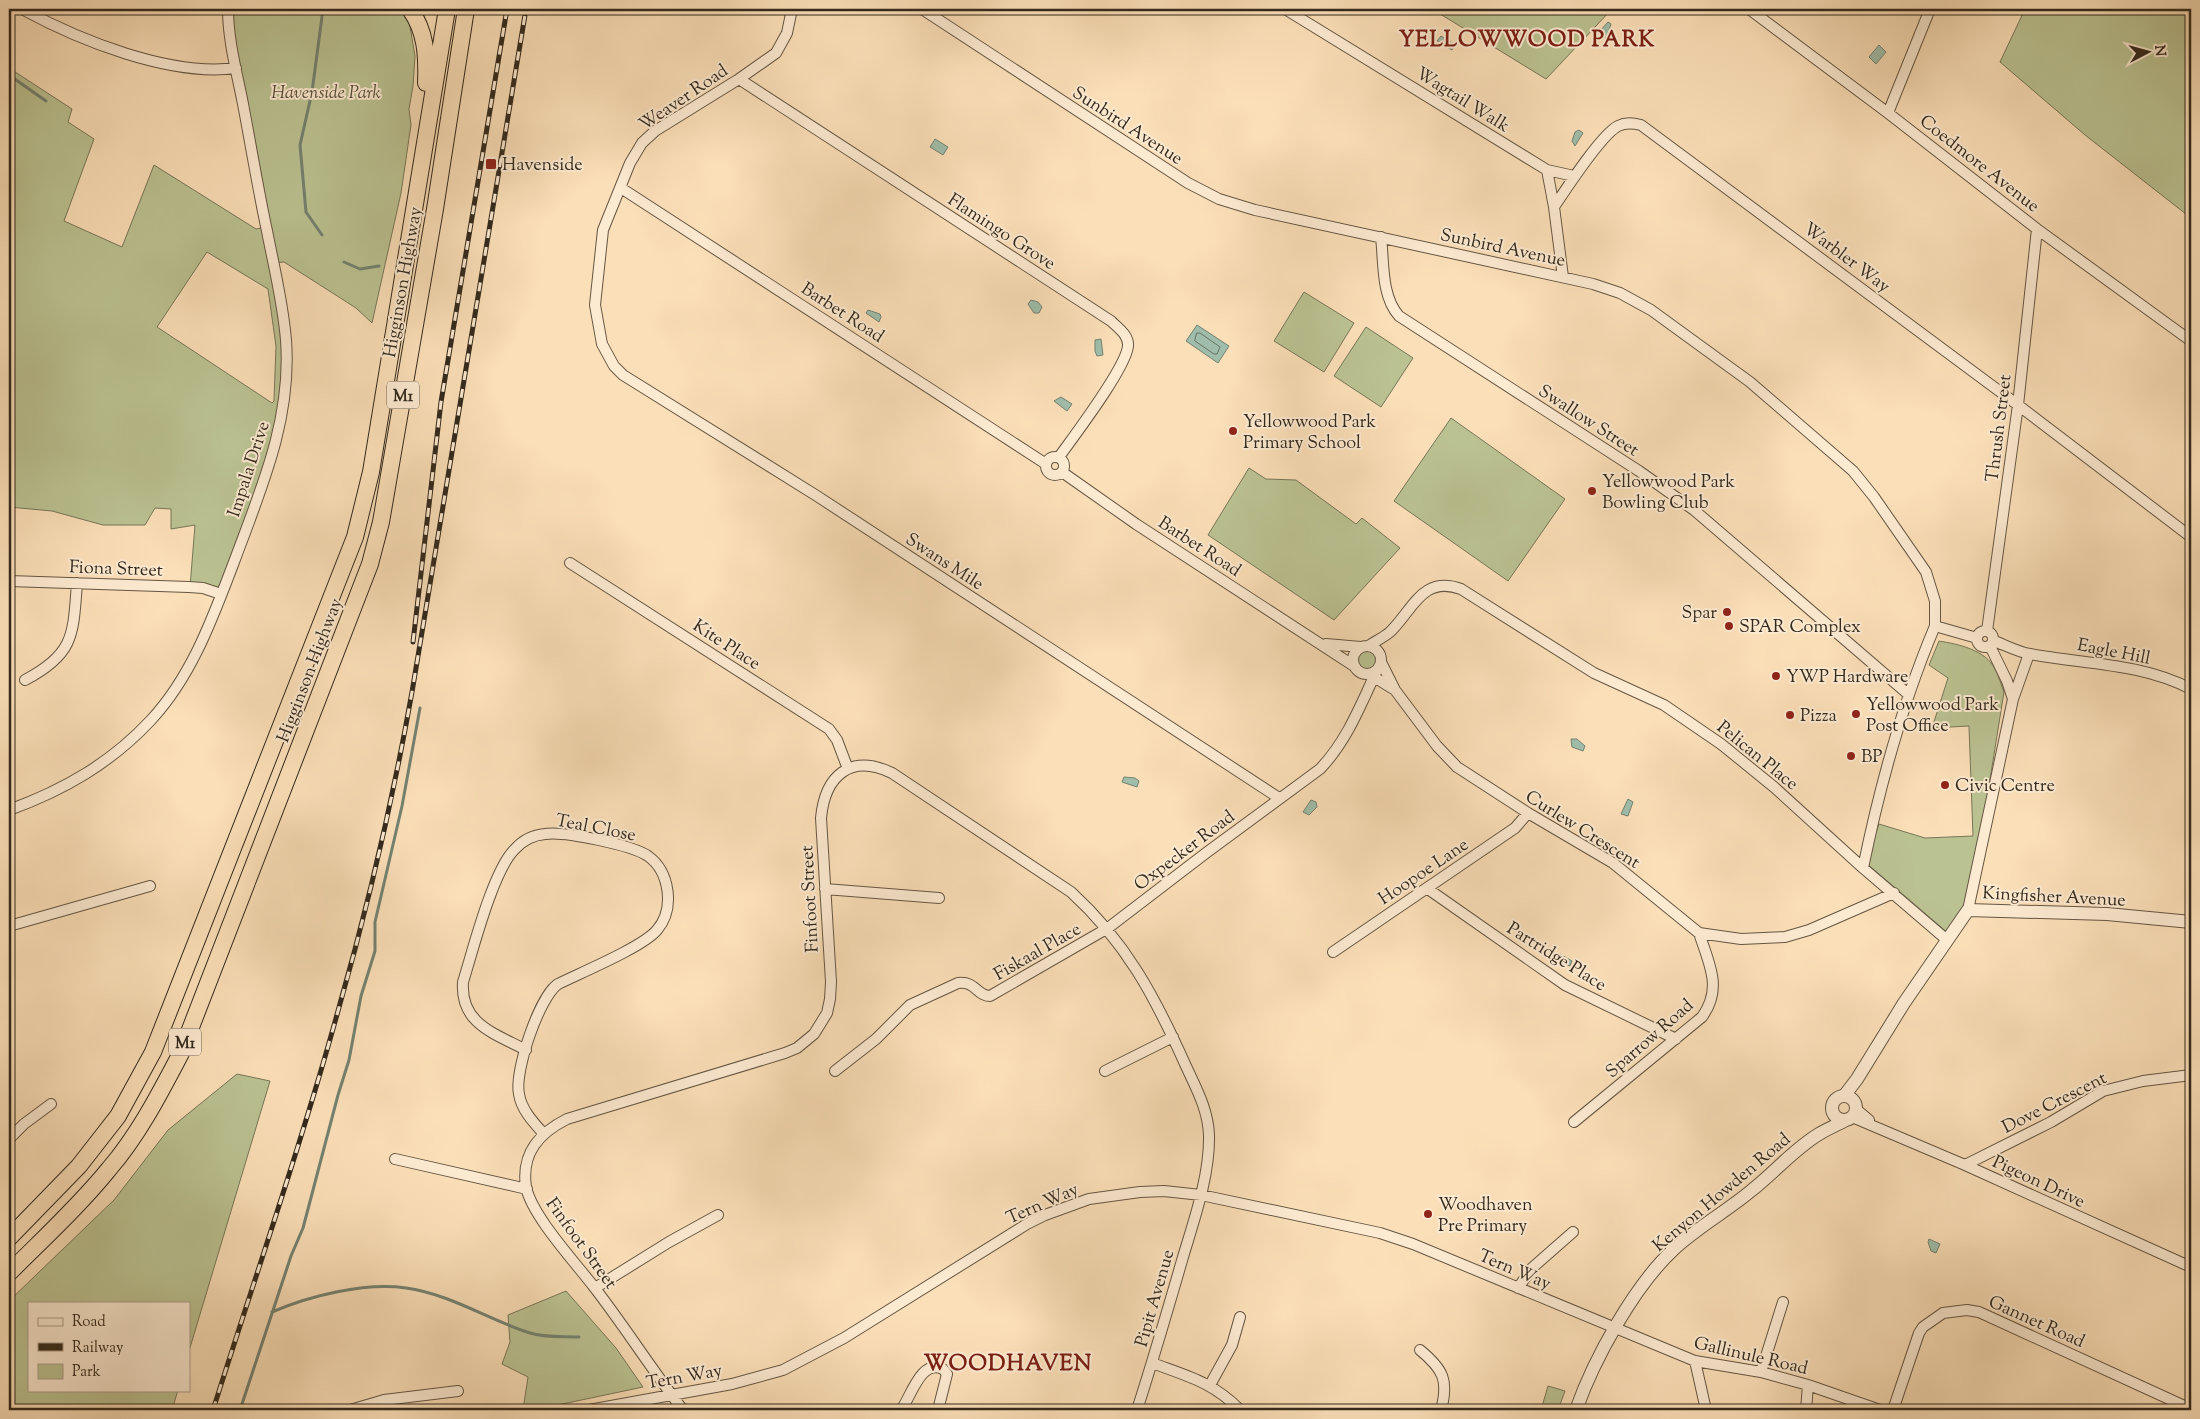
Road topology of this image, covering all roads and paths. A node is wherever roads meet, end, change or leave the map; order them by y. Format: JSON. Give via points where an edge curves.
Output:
{"nodes":[{"id":1,"x":22,"y":9,"type":"edge"},
{"id":2,"x":228,"y":9,"type":"edge"},
{"id":3,"x":410,"y":9,"type":"edge"},
{"id":4,"x":447,"y":9,"type":"edge"},
{"id":5,"x":466,"y":9,"type":"edge"},
{"id":6,"x":792,"y":9,"type":"edge"},
{"id":7,"x":922,"y":9,"type":"edge"},
{"id":8,"x":1285,"y":9,"type":"edge"},
{"id":9,"x":1930,"y":9,"type":"edge"},
{"id":10,"x":1755,"y":11,"type":"edge"},
{"id":11,"x":236,"y":68,"type":"junction"},
{"id":12,"x":739,"y":79,"type":"junction"},
{"id":13,"x":1888,"y":113,"type":"junction"},
{"id":14,"x":426,"y":132,"type":"junction"},
{"id":15,"x":1547,"y":170,"type":"junction"},
{"id":16,"x":1574,"y":176,"type":"junction"},
{"id":17,"x":621,"y":188,"type":"junction"},
{"id":18,"x":1554,"y":207,"type":"junction"},
{"id":19,"x":2038,"y":229,"type":"junction"},
{"id":20,"x":1381,"y":236,"type":"junction"},
{"id":21,"x":1563,"y":277,"type":"junction"},
{"id":22,"x":2191,"y":342,"type":"edge"},
{"id":23,"x":602,"y":344,"type":"joint"},
{"id":24,"x":2018,"y":405,"type":"junction"},
{"id":25,"x":1059,"y":457,"type":"junction"},
{"id":26,"x":1046,"y":464,"type":"junction"},
{"id":27,"x":1062,"y":472,"type":"junction"},
{"id":28,"x":2191,"y":537,"type":"edge"},
{"id":29,"x":570,"y":563,"type":"dead end"},
{"id":30,"x":9,"y":581,"type":"edge"},
{"id":31,"x":76,"y":583,"type":"junction"},
{"id":32,"x":221,"y":594,"type":"junction"},
{"id":33,"x":1935,"y":626,"type":"junction"},
{"id":34,"x":1987,"y":631,"type":"junction"},
{"id":35,"x":1389,"y":633,"type":"junction"},
{"id":36,"x":1977,"y":638,"type":"junction"},
{"id":37,"x":1323,"y":644,"type":"junction"},
{"id":38,"x":1992,"y":644,"type":"junction"},
{"id":39,"x":1365,"y":646,"type":"junction"},
{"id":40,"x":2028,"y":654,"type":"junction"},
{"id":41,"x":1354,"y":666,"type":"junction"},
{"id":42,"x":1375,"y":669,"type":"junction"},
{"id":43,"x":26,"y":680,"type":"dead end"},
{"id":44,"x":2191,"y":689,"type":"edge"},
{"id":45,"x":1395,"y":690,"type":"junction"},
{"id":46,"x":1908,"y":694,"type":"junction"},
{"id":47,"x":2013,"y":699,"type":"junction"},
{"id":48,"x":848,"y":769,"type":"junction"},
{"id":49,"x":1279,"y":798,"type":"junction"},
{"id":50,"x":9,"y":810,"type":"edge"},
{"id":51,"x":1528,"y":813,"type":"junction"},
{"id":52,"x":1863,"y":868,"type":"junction"},
{"id":53,"x":150,"y":886,"type":"dead end"},
{"id":54,"x":824,"y":889,"type":"junction"},
{"id":55,"x":1428,"y":889,"type":"junction"},
{"id":56,"x":1894,"y":893,"type":"junction"},
{"id":57,"x":939,"y":898,"type":"dead end"},
{"id":58,"x":1968,"y":910,"type":"junction"},
{"id":59,"x":2191,"y":922,"type":"edge"},
{"id":60,"x":9,"y":926,"type":"edge"},
{"id":61,"x":1108,"y":928,"type":"junction"},
{"id":62,"x":1699,"y":933,"type":"junction"},
{"id":63,"x":1946,"y":940,"type":"junction"},
{"id":64,"x":1333,"y":952,"type":"dead end"},
{"id":65,"x":1173,"y":1037,"type":"junction"},
{"id":66,"x":1676,"y":1039,"type":"junction"},
{"id":67,"x":526,"y":1050,"type":"junction"},
{"id":68,"x":1104,"y":1070,"type":"dead end"},
{"id":69,"x":835,"y":1071,"type":"dead end"},
{"id":70,"x":2191,"y":1075,"type":"edge"},
{"id":71,"x":1857,"y":1079,"type":"junction"},
{"id":72,"x":1844,"y":1096,"type":"junction"},
{"id":73,"x":51,"y":1104,"type":"dead end"},
{"id":74,"x":1833,"y":1110,"type":"junction"},
{"id":75,"x":1852,"y":1113,"type":"junction"},
{"id":76,"x":1574,"y":1122,"type":"dead end"},
{"id":77,"x":543,"y":1133,"type":"junction"},
{"id":78,"x":1818,"y":1134,"type":"junction"},
{"id":79,"x":9,"y":1139,"type":"edge"},
{"id":80,"x":395,"y":1159,"type":"dead end"},
{"id":81,"x":1965,"y":1165,"type":"junction"},
{"id":82,"x":527,"y":1189,"type":"junction"},
{"id":83,"x":1202,"y":1195,"type":"junction"},
{"id":84,"x":718,"y":1215,"type":"dead end"},
{"id":85,"x":1573,"y":1232,"type":"dead end"},
{"id":86,"x":9,"y":1238,"type":"edge"},
{"id":87,"x":2191,"y":1267,"type":"edge"},
{"id":88,"x":9,"y":1273,"type":"edge"},
{"id":89,"x":595,"y":1288,"type":"junction"},
{"id":90,"x":1518,"y":1288,"type":"junction"},
{"id":91,"x":1783,"y":1302,"type":"dead end"},
{"id":92,"x":1240,"y":1317,"type":"dead end"},
{"id":93,"x":1615,"y":1329,"type":"junction"},
{"id":94,"x":1420,"y":1350,"type":"dead end"},
{"id":95,"x":1694,"y":1361,"type":"junction"},
{"id":96,"x":1152,"y":1363,"type":"junction"},
{"id":97,"x":1761,"y":1372,"type":"junction"},
{"id":98,"x":1808,"y":1385,"type":"junction"},
{"id":99,"x":1210,"y":1386,"type":"junction"},
{"id":100,"x":458,"y":1391,"type":"dead end"},
{"id":101,"x":671,"y":1394,"type":"junction"},
{"id":102,"x":2191,"y":1409,"type":"edge"},
{"id":103,"x":350,"y":1410,"type":"edge"},
{"id":104,"x":589,"y":1410,"type":"edge"},
{"id":105,"x":683,"y":1410,"type":"edge"},
{"id":106,"x":902,"y":1410,"type":"edge"},
{"id":107,"x":938,"y":1410,"type":"edge"},
{"id":108,"x":1138,"y":1410,"type":"edge"},
{"id":109,"x":1240,"y":1410,"type":"edge"},
{"id":110,"x":1441,"y":1410,"type":"edge"},
{"id":111,"x":1576,"y":1410,"type":"edge"},
{"id":112,"x":1706,"y":1410,"type":"edge"},
{"id":113,"x":1806,"y":1410,"type":"edge"},
{"id":114,"x":1880,"y":1410,"type":"edge"},
{"id":115,"x":1893,"y":1410,"type":"edge"}],
"edges":[{"from":1,"to":11,"type":"street","via":[[96,43],[163,63],[218,70]]},
{"from":2,"to":11,"type":"street","name":"Impala Drive"},
{"from":3,"to":14,"type":"highway","via":[[424,36],[427,55]]},
{"from":4,"to":14,"type":"highway","name":"Higginson Highway","number":"M1"},
{"from":5,"to":88,"type":"highway","name":"Higginson Highway","number":"M1","via":[[381,522],[358,600],[181,1053],[148,1115],[110,1169],[66,1218]]},
{"from":6,"to":12,"type":"street","name":"Weaver Road","via":[[787,33],[776,53]]},
{"from":7,"to":20,"type":"street","name":"Sunbird Avenue","via":[[1200,191],[1255,210]]},
{"from":8,"to":15,"type":"street","name":"Wagtail Walk"},
{"from":9,"to":13,"type":"street"},
{"from":10,"to":13,"type":"street","name":"Coedmore Avenue"},
{"from":11,"to":32,"type":"street","name":"Impala Drive","via":[[280,296],[287,366],[274,452]]},
{"from":12,"to":17,"type":"street","name":"Weaver Road","via":[[648,138],[630,163]]},
{"from":12,"to":25,"type":"street","name":"Flamingo Grove","via":[[1111,321],[1123,333],[1128,346],[1119,369]]},
{"from":13,"to":19,"type":"street","name":"Coedmore Avenue"},
{"from":14,"to":86,"type":"highway","name":"Higginson Highway","number":"M1","via":[[371,472],[355,537],[341,576],[154,1052],[118,1116],[79,1166]]},
{"from":15,"to":16,"type":"street","name":"Wagtail Walk"},
{"from":15,"to":18,"type":"street"},
{"from":16,"to":18,"type":"street","name":"Warbler Way"},
{"from":16,"to":24,"type":"street","name":"Warbler Way","via":[[1611,131],[1626,123],[1641,125]]},
{"from":17,"to":23,"type":"street","name":"Weaver Road","via":[[603,230],[600,250],[596,305]]},
{"from":17,"to":26,"type":"street","name":"Barbet Road"},
{"from":18,"to":21,"type":"street"},
{"from":19,"to":22,"type":"street","name":"Coedmore Avenue"},
{"from":19,"to":24,"type":"street","name":"Thrush Street"},
{"from":20,"to":21,"type":"street","name":"Sunbird Avenue"},
{"from":20,"to":46,"type":"street","name":"Swallow Street","via":[[1387,295],[1400,316],[1694,510]]},
{"from":21,"to":33,"type":"street","name":"Sunbird Avenue","via":[[1608,288],[1651,310],[1750,382],[1853,472],[1870,490],[1926,572],[1935,601]]},
{"from":23,"to":49,"type":"street","name":"Swans Mile","via":[[623,375],[817,496]]},
{"from":24,"to":28,"type":"street","name":"Warbler Way"},
{"from":24,"to":34,"type":"street","name":"Thrush Street"},
{"from":25,"to":26,"type":"street","via":[[1050,459]]},
{"from":25,"to":27,"type":"street","via":[[1064,465]]},
{"from":26,"to":27,"type":"street","via":[[1052,475]]},
{"from":27,"to":37,"type":"street","name":"Barbet Road","via":[[1136,524]]},
{"from":29,"to":48,"type":"street","name":"Kite Place","via":[[829,729],[837,740]]},
{"from":30,"to":31,"type":"street","name":"Fiona Street"},
{"from":31,"to":32,"type":"street","name":"Fiona Street","via":[[203,588]]},
{"from":31,"to":43,"type":"street","via":[[71,638],[65,649],[42,672]]},
{"from":32,"to":50,"type":"street","name":"Impala Drive","via":[[185,673],[153,718],[108,760],[74,782]]},
{"from":33,"to":36,"type":"street"},
{"from":33,"to":46,"type":"street"},
{"from":34,"to":36,"type":"street","via":[[1980,632]]},
{"from":34,"to":38,"type":"street","via":[[1992,634]]},
{"from":35,"to":39,"type":"street"},
{"from":35,"to":42,"type":"street"},
{"from":35,"to":52,"type":"street","name":"Pelican Place","via":[[1432,587],[1451,586],[1477,598],[1594,673],[1664,705],[1721,744]]},
{"from":36,"to":38,"type":"street","via":[[1980,646]]},
{"from":37,"to":39,"type":"street","name":"Barbet Road"},
{"from":37,"to":41,"type":"street","name":"Barbet Road"},
{"from":38,"to":40,"type":"street"},
{"from":38,"to":47,"type":"street"},
{"from":39,"to":41,"type":"street","via":[[1355,653]]},
{"from":39,"to":42,"type":"street","via":[[1378,650]]},
{"from":40,"to":44,"type":"street","name":"Eagle Hill","via":[[2093,661],[2152,674]]},
{"from":40,"to":47,"type":"street"},
{"from":41,"to":42,"type":"street","name":"Barbet Road"},
{"from":42,"to":45,"type":"street","name":"Curlew Crescent"},
{"from":42,"to":45,"type":"street","name":"Curlew Crescent"},
{"from":42,"to":49,"type":"street","name":"Oxpecker Road","via":[[1345,736],[1332,756],[1320,769]]},
{"from":45,"to":51,"type":"street","name":"Curlew Crescent","via":[[1457,767]]},
{"from":46,"to":52,"type":"street","via":[[1877,802]]},
{"from":47,"to":58,"type":"street"},
{"from":48,"to":54,"type":"street","name":"Finfoot Street","via":[[837,776],[824,797],[821,818]]},
{"from":48,"to":61,"type":"street","via":[[865,765],[892,773],[1071,892]]},
{"from":49,"to":61,"type":"street","name":"Oxpecker Road"},
{"from":51,"to":55,"type":"street","name":"Hoopoe Lane","via":[[1515,828]]},
{"from":51,"to":62,"type":"street","name":"Curlew Crescent","via":[[1613,863]]},
{"from":52,"to":56,"type":"street","name":"Pelican Place"},
{"from":53,"to":60,"type":"street"},
{"from":54,"to":57,"type":"street"},
{"from":54,"to":77,"type":"street","name":"Finfoot Street","via":[[830,1000],[822,1024],[810,1038],[785,1053],[567,1119]]},
{"from":55,"to":64,"type":"street","name":"Hoopoe Lane"},
{"from":55,"to":66,"type":"street","name":"Partridge Place","via":[[1565,985]]},
{"from":56,"to":62,"type":"street","via":[[1785,937],[1741,939]]},
{"from":56,"to":63,"type":"street","name":"Pelican Place"},
{"from":58,"to":59,"type":"street","name":"Kingfisher Avenue","via":[[2107,914]]},
{"from":58,"to":63,"type":"street","name":"Kingfisher Avenue"},
{"from":61,"to":65,"type":"street","via":[[1134,964]]},
{"from":61,"to":69,"type":"street","name":"Fiskaal Place","via":[[990,996],[964,982],[910,1005],[876,1039]]},
{"from":62,"to":66,"type":"street","name":"Sparrow Road","via":[[1712,973],[1712,999],[1702,1017]]},
{"from":63,"to":71,"type":"street","name":"Kingfisher Avenue"},
{"from":65,"to":68,"type":"street"},
{"from":65,"to":83,"type":"street","via":[[1206,1111],[1209,1138]]},
{"from":66,"to":76,"type":"street","name":"Sparrow Road"},
{"from":67,"to":67,"type":"street","name":"Teal Close","via":[[545,998],[553,987],[641,942],[658,929],[666,915],[667,889],[661,872],[646,855],[619,845],[550,833],[526,840],[508,856],[486,911],[462,989],[465,1004],[477,1023]]},
{"from":67,"to":77,"type":"street","name":"Teal Close","via":[[518,1077],[519,1096]]},
{"from":70,"to":81,"type":"street","name":"Dove Crescent","via":[[2143,1081],[2104,1091]]},
{"from":71,"to":72,"type":"street","name":"Kingfisher Avenue"},
{"from":71,"to":75,"type":"street","name":"Kingfisher Avenue"},
{"from":72,"to":74,"type":"street","via":[[1836,1099]]},
{"from":72,"to":75,"type":"street","via":[[1851,1099]]},
{"from":73,"to":79,"type":"street"},
{"from":74,"to":75,"type":"street","via":[[1837,1117]]},
{"from":74,"to":78,"type":"street","name":"Kenyon Howden Road"},
{"from":75,"to":78,"type":"street","name":"Kenyon Howden Road"},
{"from":75,"to":81,"type":"street","name":"Pigeon Drive"},
{"from":77,"to":82,"type":"street","name":"Finfoot Street","via":[[527,1157]]},
{"from":78,"to":93,"type":"street","name":"Kenyon Howden Road","via":[[1672,1251],[1636,1294]]},
{"from":80,"to":82,"type":"street"},
{"from":81,"to":87,"type":"street","name":"Pigeon Drive"},
{"from":82,"to":89,"type":"street","name":"Finfoot Street","via":[[542,1219]]},
{"from":83,"to":90,"type":"street","name":"Tern Way","via":[[1380,1233]]},
{"from":83,"to":96,"type":"street","name":"Pipit Avenue"},
{"from":83,"to":101,"type":"street","name":"Tern Way","via":[[1140,1192],[1089,1199],[1067,1206],[1027,1224],[798,1364],[762,1377]]},
{"from":84,"to":89,"type":"street"},
{"from":85,"to":90,"type":"street","via":[[1532,1268]]},
{"from":89,"to":101,"type":"street","name":"Finfoot Street"},
{"from":90,"to":93,"type":"street","name":"Tern Way"},
{"from":91,"to":97,"type":"street"},
{"from":92,"to":99,"type":"street","via":[[1232,1345]]},
{"from":93,"to":95,"type":"street","name":"Gallinule Road"},
{"from":93,"to":111,"type":"street","name":"Kenyon Howden Road"},
{"from":94,"to":110,"type":"street","via":[[1442,1373],[1445,1387]]},
{"from":95,"to":97,"type":"street","name":"Gallinule Road"},
{"from":95,"to":112,"type":"street"},
{"from":96,"to":99,"type":"street"},
{"from":96,"to":108,"type":"street","name":"Pipit Avenue"},
{"from":97,"to":98,"type":"street","name":"Gallinule Road"},
{"from":98,"to":113,"type":"street"},
{"from":98,"to":114,"type":"street","name":"Gallinule Road"},
{"from":99,"to":109,"type":"street"},
{"from":100,"to":103,"type":"street","via":[[384,1400]]},
{"from":101,"to":104,"type":"street","name":"Tern Way"},
{"from":101,"to":105,"type":"street"},
{"from":102,"to":115,"type":"street","name":"Gannet Road","via":[[1979,1312],[1967,1310],[1937,1316],[1919,1333]]},
{"from":106,"to":107,"type":"street","via":[[921,1375],[935,1367],[947,1374]]}]}
